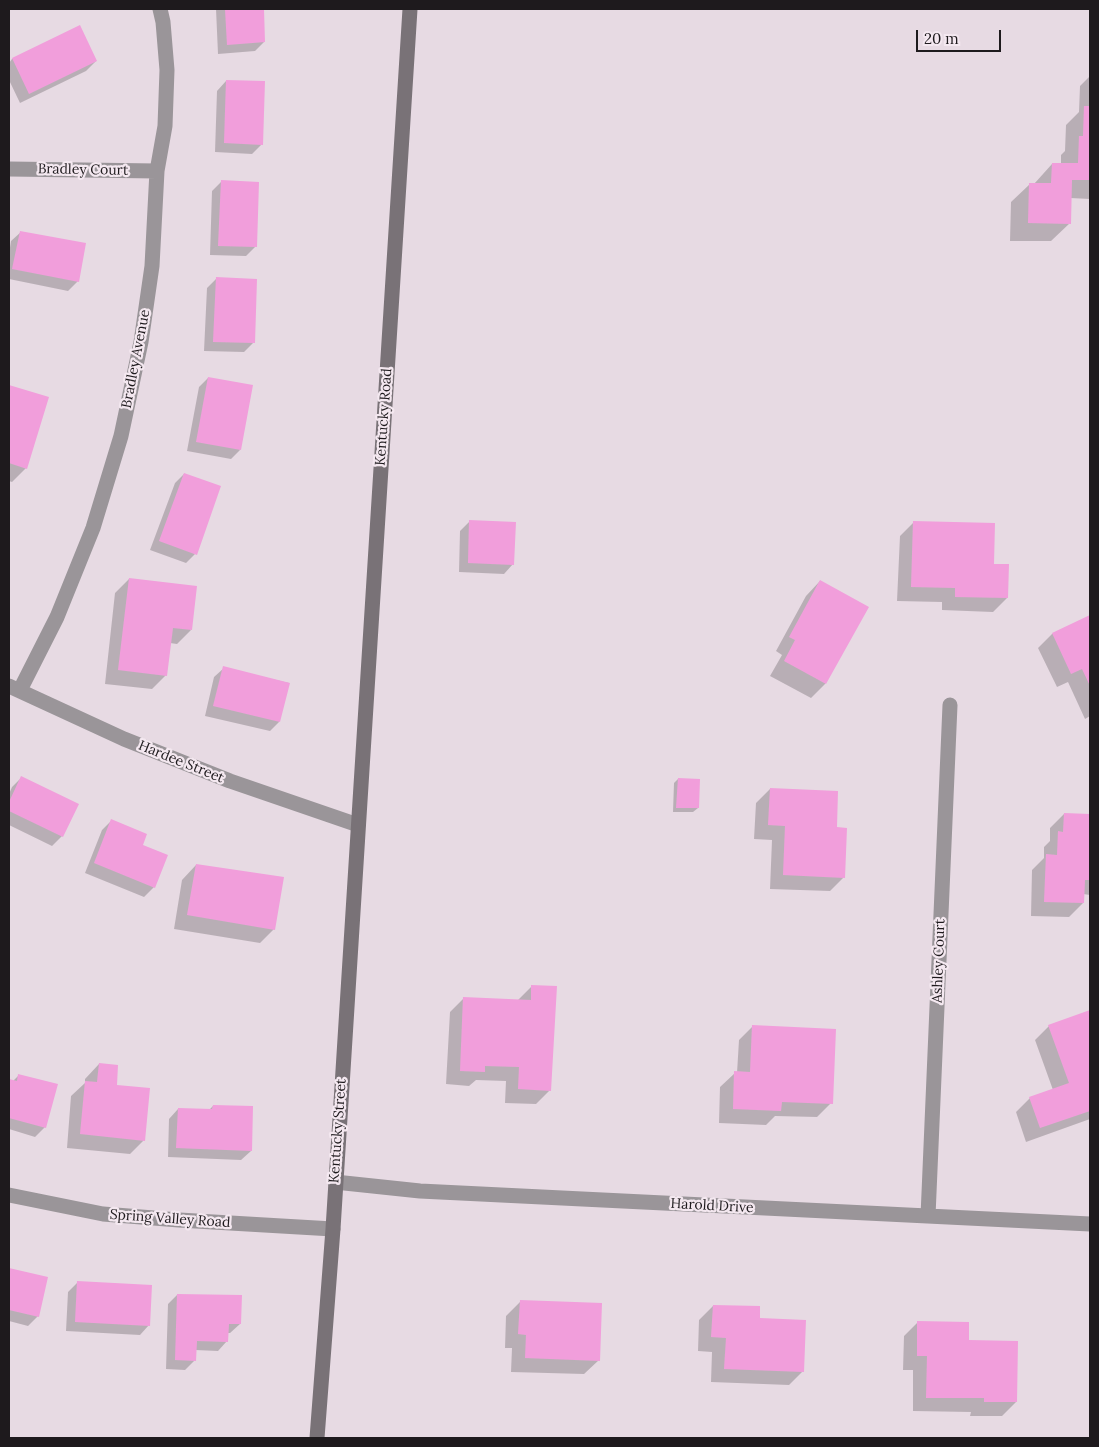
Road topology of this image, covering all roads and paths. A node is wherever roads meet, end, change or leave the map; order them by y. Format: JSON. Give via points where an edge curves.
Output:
{"nodes":[{"id":1,"x":160,"y":9,"type":"edge"},
{"id":2,"x":410,"y":9,"type":"edge"},
{"id":3,"x":9,"y":169,"type":"edge"},
{"id":4,"x":157,"y":171,"type":"junction"},
{"id":5,"x":14,"y":688,"type":"edge"},
{"id":6,"x":950,"y":705,"type":"dead end"},
{"id":7,"x":358,"y":825,"type":"junction"},
{"id":8,"x":335,"y":1182,"type":"junction"},
{"id":9,"x":9,"y":1195,"type":"edge"},
{"id":10,"x":928,"y":1216,"type":"junction"},
{"id":11,"x":1090,"y":1224,"type":"edge"},
{"id":12,"x":333,"y":1229,"type":"junction"},
{"id":13,"x":317,"y":1438,"type":"edge"}],
"edges":[{"from":1,"to":4,"type":"street","name":"Bradley Avenue","via":[[167,70],[164,126]]},
{"from":2,"to":7,"type":"street","name":"Kentucky Road"},
{"from":3,"to":4,"type":"street","name":"Bradley Court"},
{"from":4,"to":5,"type":"street","name":"Bradley Avenue","via":[[151,276],[142,342],[121,436],[93,528],[57,616]]},
{"from":5,"to":7,"type":"street","name":"Hardee Street","via":[[124,739],[221,778]]},
{"from":6,"to":10,"type":"street","name":"Ashley Court"},
{"from":7,"to":8,"type":"street","name":"Kentucky Street"},
{"from":8,"to":10,"type":"street","name":"Harold Drive","via":[[420,1192]]},
{"from":8,"to":12,"type":"street","name":"Kentucky Street"},
{"from":9,"to":12,"type":"street","name":"Spring Valley Road","via":[[103,1214]]},
{"from":10,"to":11,"type":"street","name":"Harold Drive"},
{"from":12,"to":13,"type":"street","name":"Kentucky Street"}]}
